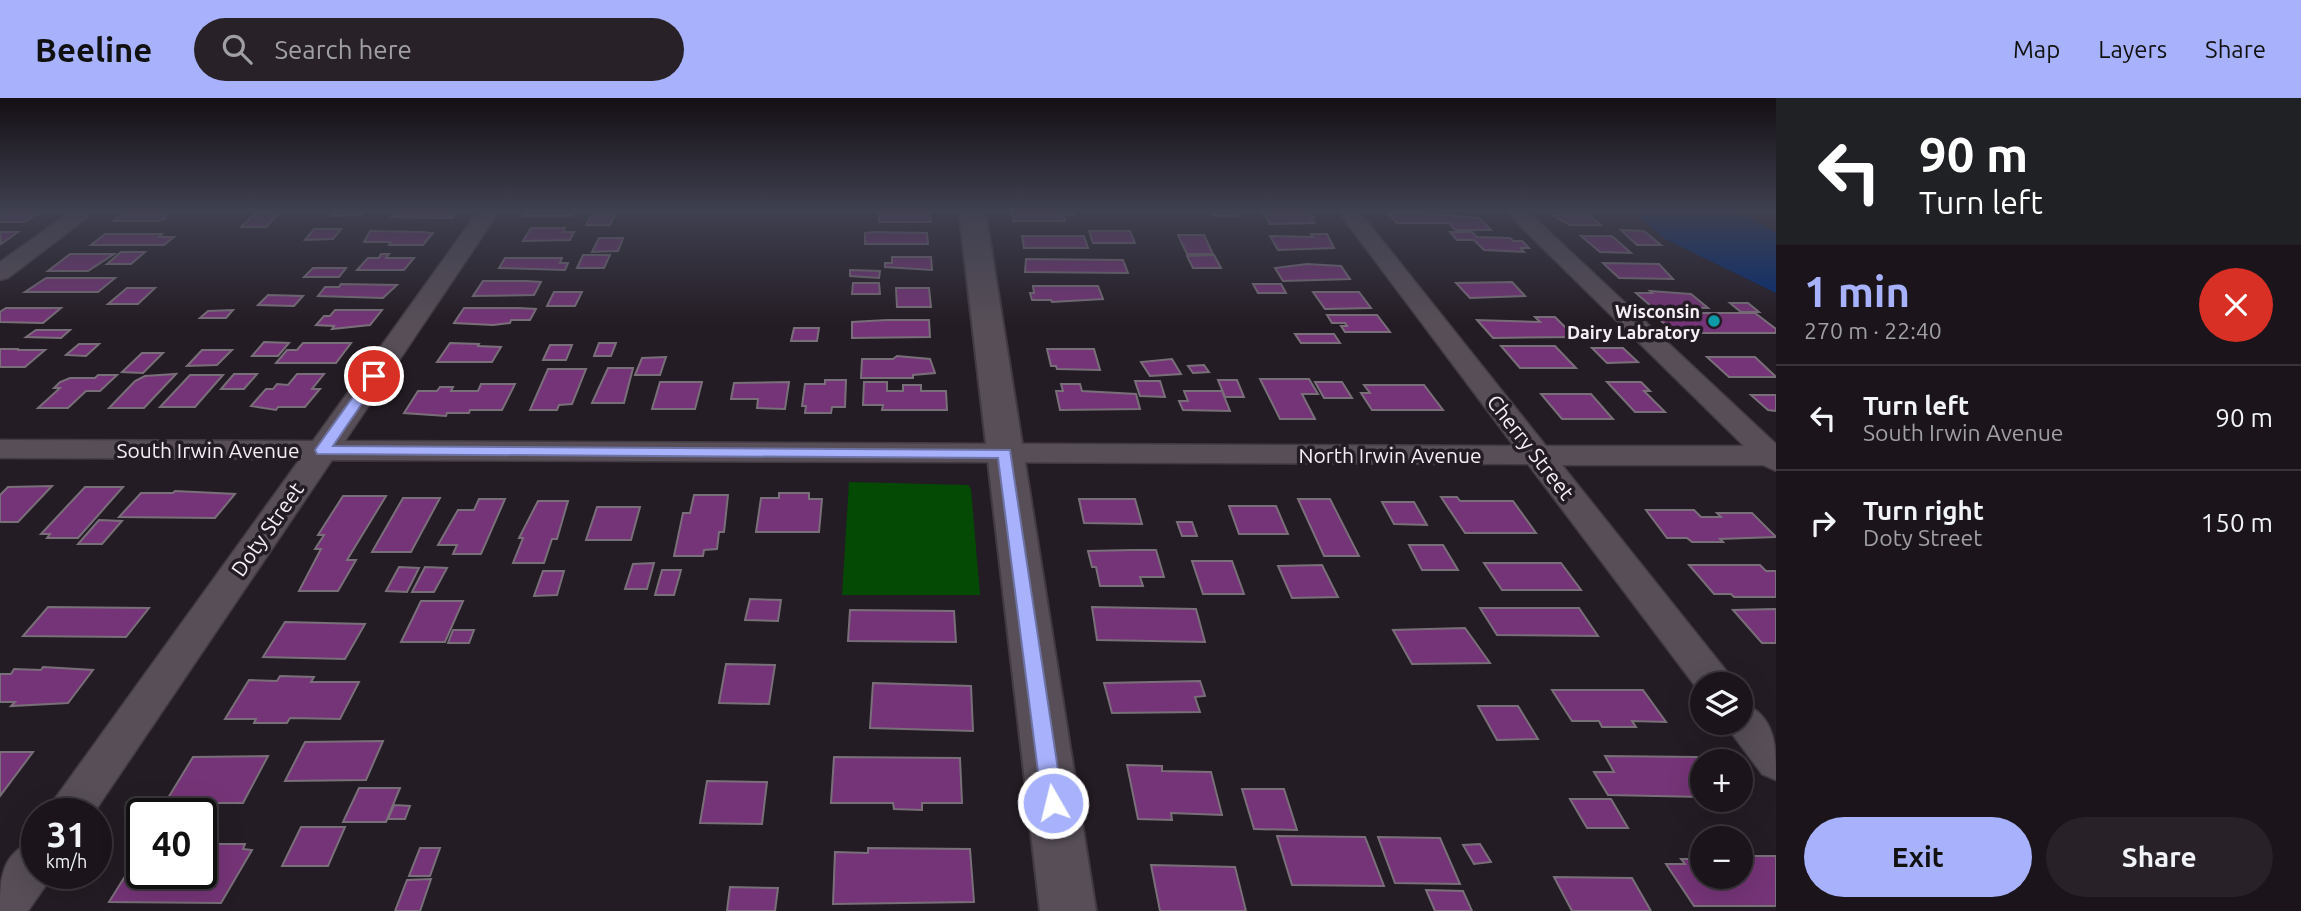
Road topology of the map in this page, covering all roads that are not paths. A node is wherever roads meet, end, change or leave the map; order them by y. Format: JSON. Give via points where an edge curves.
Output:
{"nodes":[{"id":1,"x":35,"y":248,"type":"edge"},
{"id":2,"x":463,"y":248,"type":"edge"},
{"id":3,"x":977,"y":248,"type":"edge"},
{"id":4,"x":1376,"y":248,"type":"edge"},
{"id":5,"x":1554,"y":248,"type":"edge"},
{"id":6,"x":0,"y":273,"type":"edge"},
{"id":7,"x":0,"y":449,"type":"edge"},
{"id":8,"x":322,"y":450,"type":"junction"},
{"id":9,"x":1005,"y":453,"type":"junction"},
{"id":10,"x":1538,"y":456,"type":"junction"},
{"id":11,"x":1774,"y":458,"type":"edge"},
{"id":12,"x":1706,"y":672,"type":"edge"},
{"id":13,"x":1753,"y":733,"type":"edge"},
{"id":14,"x":1776,"y":762,"type":"edge"},
{"id":15,"x":80,"y":798,"type":"edge"},
{"id":16,"x":21,"y":883,"type":"edge"},
{"id":17,"x":1,"y":911,"type":"edge"},
{"id":18,"x":1068,"y":911,"type":"edge"}],
"edges":[{"from":1,"to":6,"type":"street"},
{"from":2,"to":8,"type":"street","name":"Doty Street"},
{"from":3,"to":9,"type":"street"},
{"from":4,"to":10,"type":"street","name":"Cherry Street"},
{"from":5,"to":11,"type":"street"},
{"from":7,"to":8,"type":"street","name":"South Irwin Avenue"},
{"from":8,"to":9,"type":"street","name":"South Irwin Avenue"},
{"from":8,"to":15,"type":"street","name":"Doty Street"},
{"from":9,"to":10,"type":"street","name":"North Irwin Avenue"},
{"from":9,"to":18,"type":"street"},
{"from":10,"to":11,"type":"street","name":"North Irwin Avenue"},
{"from":10,"to":12,"type":"street","name":"Cherry Street"},
{"from":13,"to":14,"type":"street"},
{"from":16,"to":17,"type":"street"}]}
